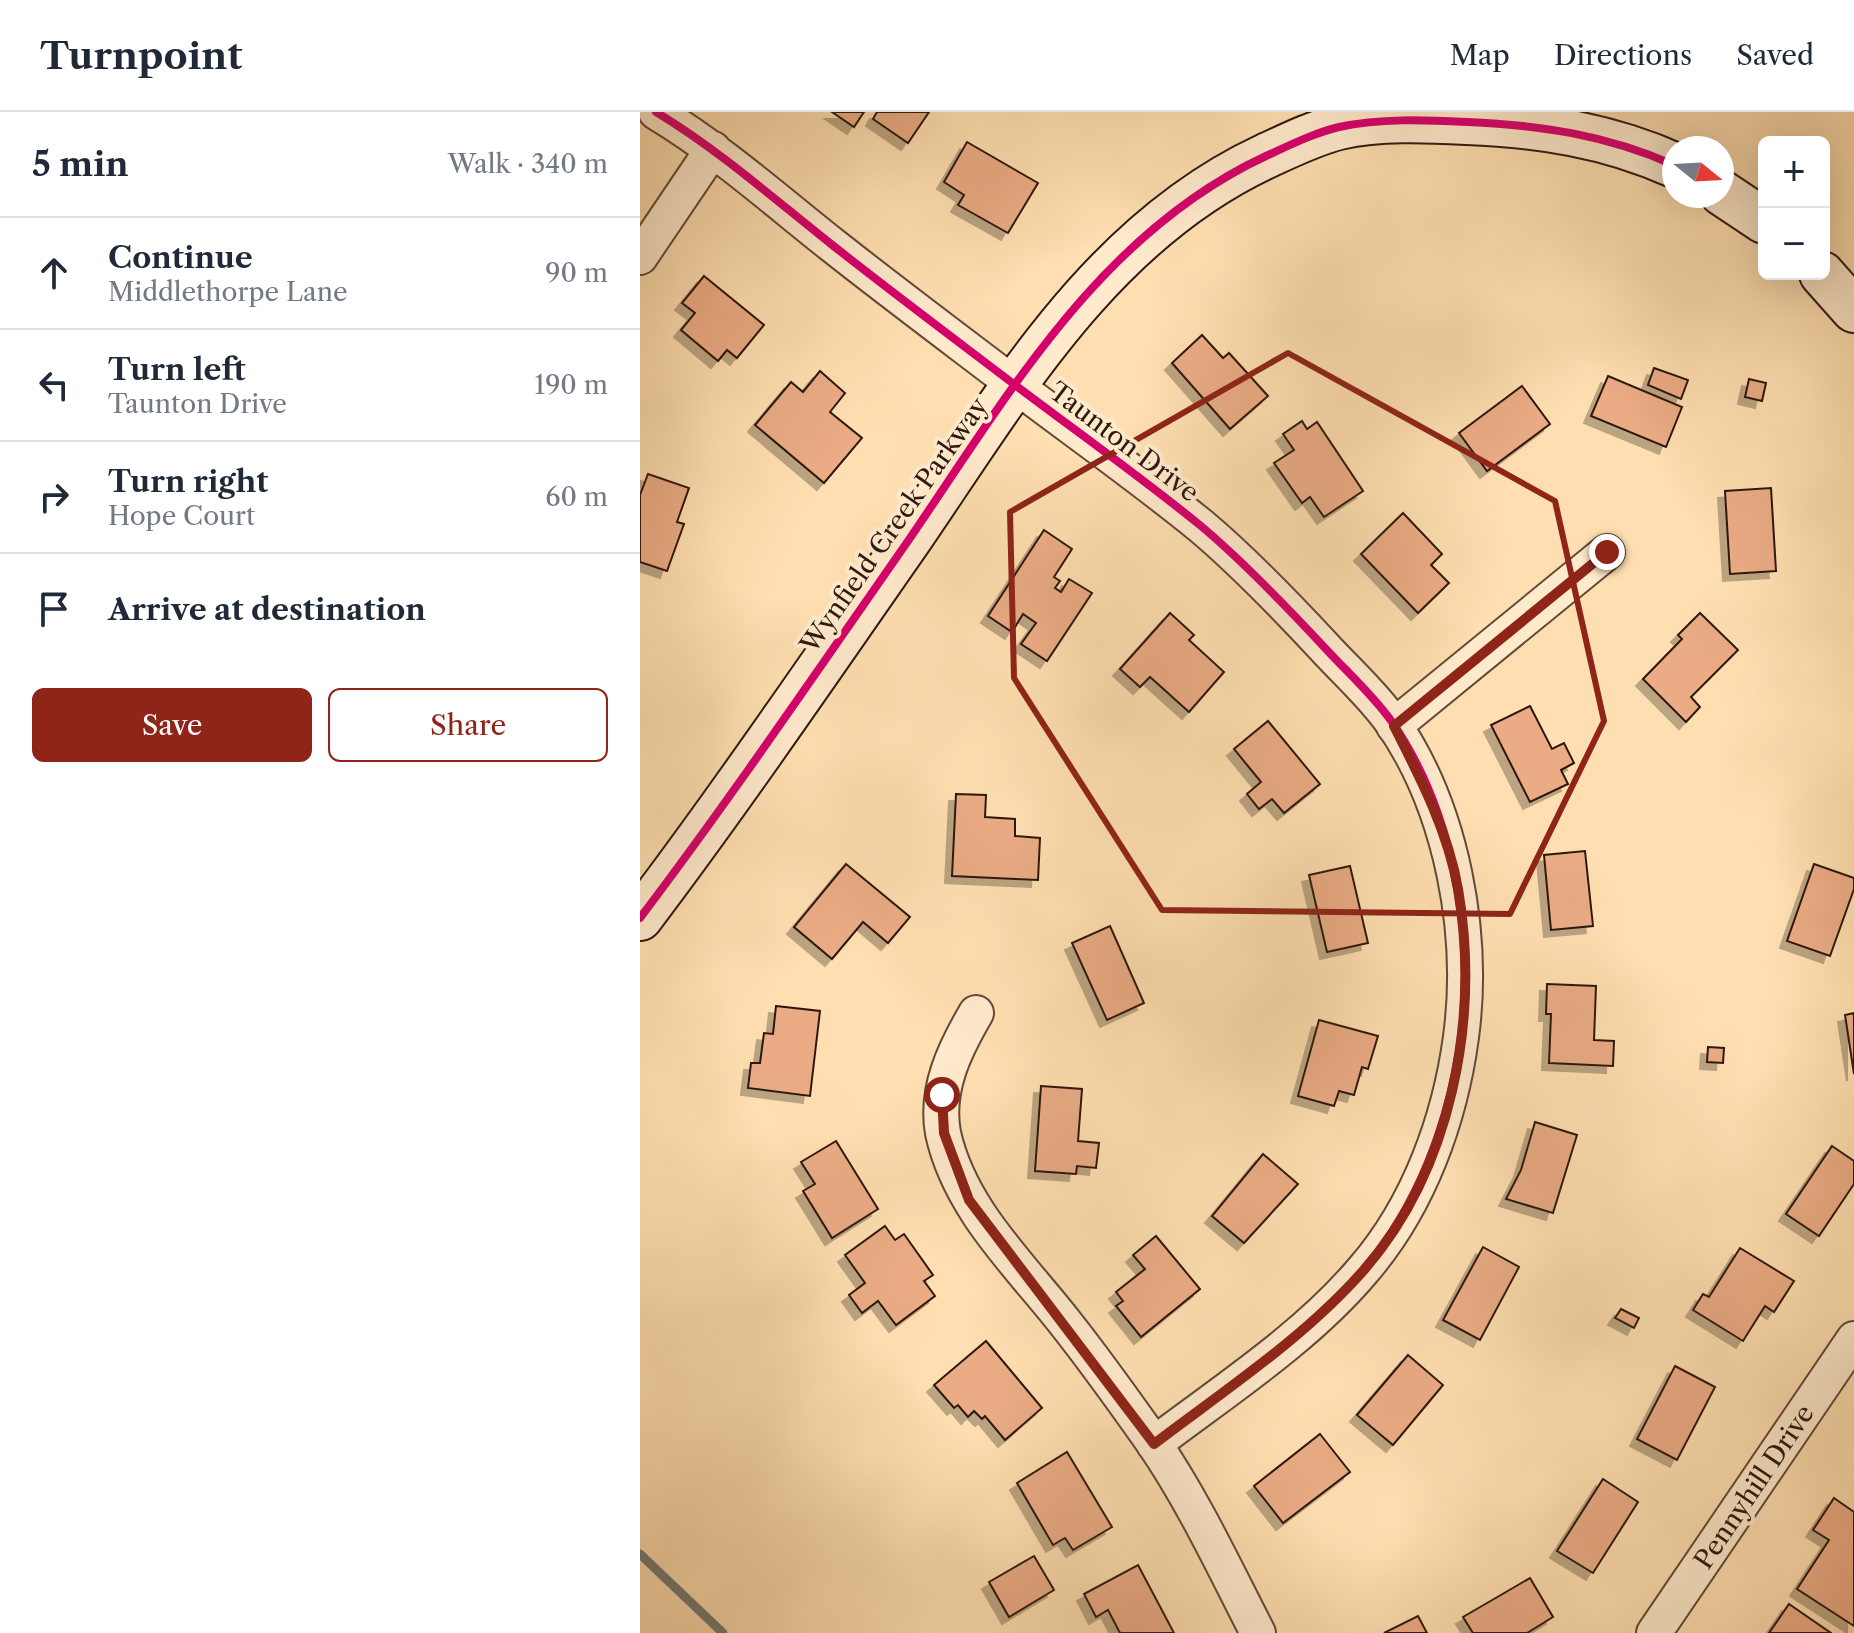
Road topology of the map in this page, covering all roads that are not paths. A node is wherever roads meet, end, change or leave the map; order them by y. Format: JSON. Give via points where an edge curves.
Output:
{"nodes":[{"id":1,"x":656,"y":112,"type":"edge"},
{"id":2,"x":1319,"y":122,"type":"edge"},
{"id":3,"x":713,"y":149,"type":"junction"},
{"id":4,"x":1662,"y":161,"type":"edge"},
{"id":5,"x":1734,"y":201,"type":"edge"},
{"id":6,"x":1758,"y":217,"type":"edge"},
{"id":7,"x":640,"y":257,"type":"edge"},
{"id":8,"x":1827,"y":280,"type":"edge"},
{"id":9,"x":1854,"y":310,"type":"edge"},
{"id":10,"x":1015,"y":385,"type":"junction"},
{"id":11,"x":1607,"y":552,"type":"dead end"},
{"id":12,"x":1394,"y":726,"type":"junction"},
{"id":13,"x":640,"y":918,"type":"edge"},
{"id":14,"x":976,"y":1013,"type":"dead end"},
{"id":15,"x":1854,"y":1339,"type":"edge"},
{"id":16,"x":1154,"y":1444,"type":"junction"},
{"id":17,"x":1258,"y":1633,"type":"edge"},
{"id":18,"x":1654,"y":1633,"type":"edge"}],
"edges":[{"from":1,"to":3,"type":"street","name":"Taunton Drive"},
{"from":2,"to":4,"type":"street","name":"Wynfield Creek Parkway","via":[[1525,124],[1606,140]]},
{"from":2,"to":10,"type":"street","name":"Wynfield Creek Parkway","via":[[1165,217],[1091,287]]},
{"from":3,"to":7,"type":"street"},
{"from":3,"to":10,"type":"street","name":"Taunton Drive"},
{"from":5,"to":6,"type":"street"},
{"from":8,"to":9,"type":"street"},
{"from":10,"to":12,"type":"street","name":"Taunton Drive","via":[[1203,528],[1304,626]]},
{"from":10,"to":13,"type":"street","name":"Wynfield Creek Parkway"},
{"from":11,"to":12,"type":"street"},
{"from":12,"to":16,"type":"street","name":"Taunton Drive","via":[[1448,850],[1466,954],[1457,1068],[1436,1142],[1420,1182],[1365,1269],[1326,1309]]},
{"from":14,"to":16,"type":"street","via":[[961,1038],[942,1095],[944,1133],[960,1181],[996,1237]]},
{"from":15,"to":18,"type":"street","name":"Pennyhill Drive"},
{"from":16,"to":17,"type":"street"}]}
